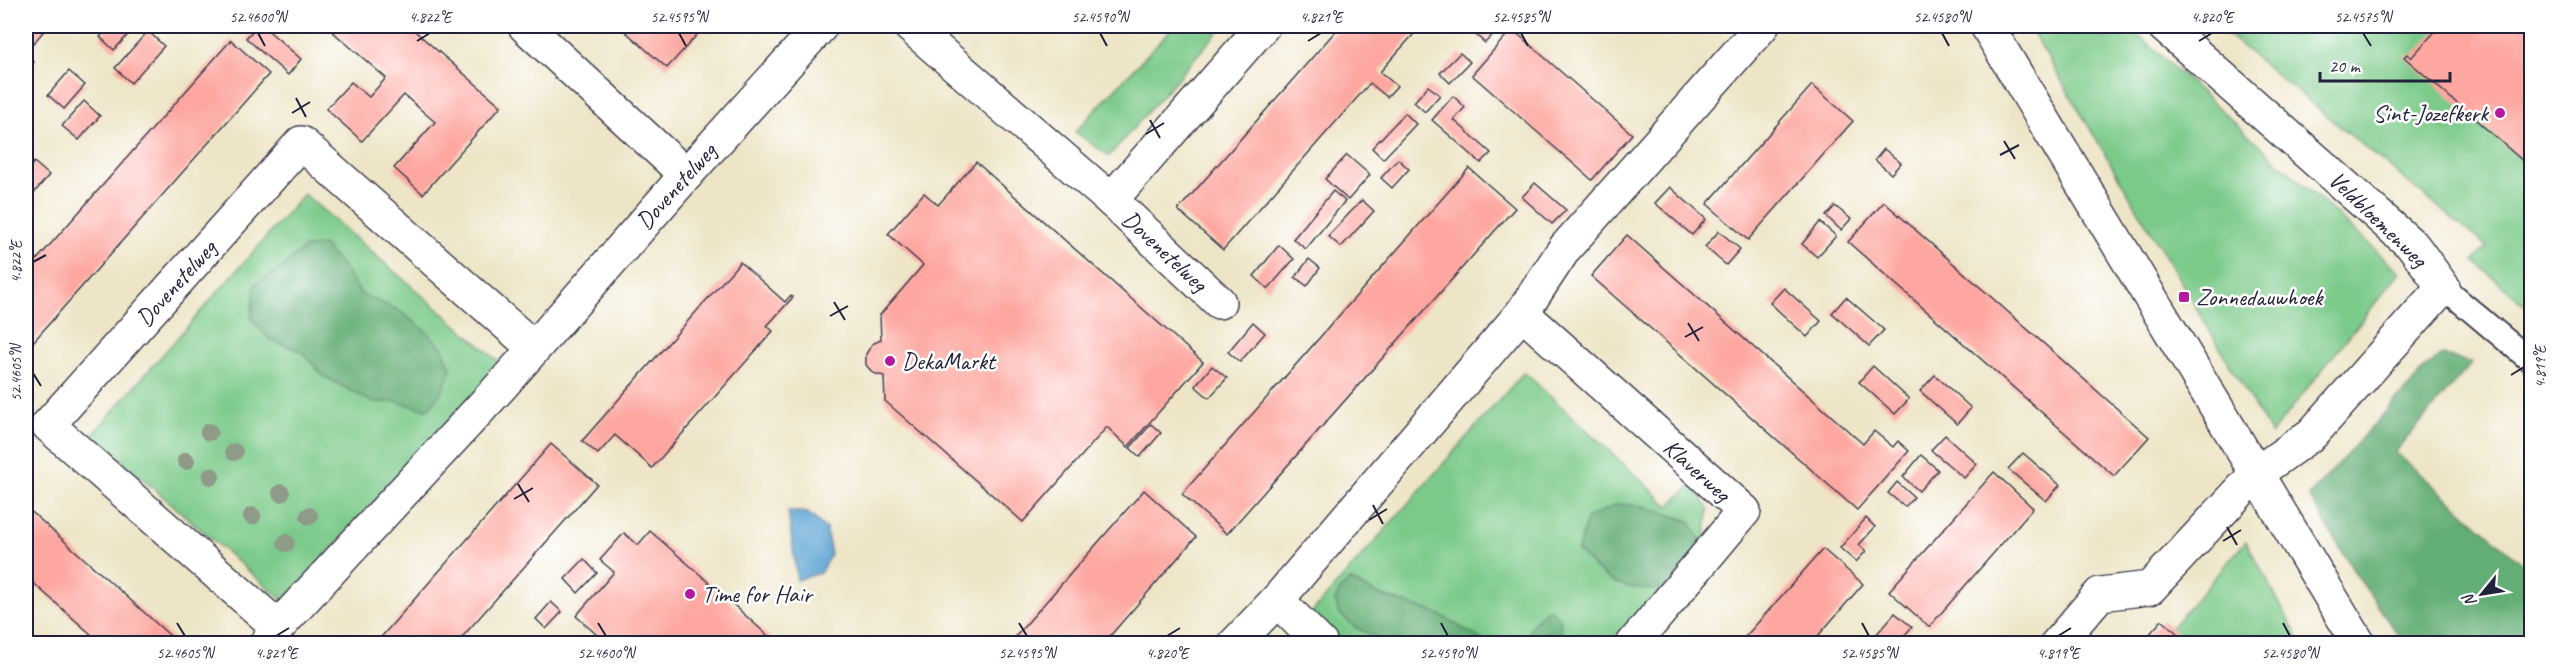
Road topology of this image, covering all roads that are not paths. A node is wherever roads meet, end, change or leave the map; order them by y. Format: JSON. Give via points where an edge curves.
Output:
{"nodes":[{"id":1,"x":525,"y":26,"type":"edge"},
{"id":2,"x":821,"y":26,"type":"edge"},
{"id":3,"x":910,"y":26,"type":"edge"},
{"id":4,"x":1263,"y":26,"type":"edge"},
{"id":5,"x":1762,"y":26,"type":"edge"},
{"id":6,"x":1987,"y":26,"type":"edge"},
{"id":7,"x":2164,"y":26,"type":"edge"},
{"id":8,"x":686,"y":175,"type":"junction"},
{"id":9,"x":1110,"y":200,"type":"junction"},
{"id":10,"x":2443,"y":287,"type":"junction"},
{"id":11,"x":1219,"y":302,"type":"dead end"},
{"id":12,"x":1522,"y":313,"type":"junction"},
{"id":13,"x":534,"y":348,"type":"junction"},
{"id":14,"x":2532,"y":362,"type":"edge"},
{"id":15,"x":2256,"y":473,"type":"junction"},
{"id":16,"x":1277,"y":600,"type":"junction"},
{"id":17,"x":272,"y":635,"type":"edge"},
{"id":18,"x":1235,"y":644,"type":"edge"},
{"id":19,"x":1321,"y":644,"type":"edge"},
{"id":20,"x":1633,"y":644,"type":"edge"},
{"id":21,"x":2057,"y":644,"type":"edge"},
{"id":22,"x":2359,"y":644,"type":"edge"}],
"edges":[{"from":1,"to":8,"type":"street"},
{"from":2,"to":8,"type":"street","name":"Dovenetelweg"},
{"from":3,"to":9,"type":"street","name":"Dovenetelweg"},
{"from":4,"to":9,"type":"street","name":"Dovenetelweg"},
{"from":5,"to":12,"type":"street","via":[[1565,248]]},
{"from":6,"to":15,"type":"street"},
{"from":7,"to":10,"type":"street","name":"Veldbloemenweg","via":[[2414,247]]},
{"from":8,"to":13,"type":"street","name":"Dovenetelweg"},
{"from":9,"to":11,"type":"street","name":"Dovenetelweg"},
{"from":10,"to":14,"type":"lane"},
{"from":10,"to":15,"type":"street","name":"Veldbloemenweg","via":[[2312,434]]},
{"from":12,"to":16,"type":"street"},
{"from":12,"to":20,"type":"street","name":"Klaverweg","via":[[1744,511]]},
{"from":13,"to":17,"type":"street","name":"Dovenetelweg"},
{"from":13,"to":17,"type":"street","name":"Dovenetelweg","via":[[301,143],[48,424]]},
{"from":15,"to":21,"type":"street","via":[[2150,588],[2100,594]]},
{"from":15,"to":22,"type":"street"},
{"from":16,"to":18,"type":"street"},
{"from":16,"to":19,"type":"street"}]}
